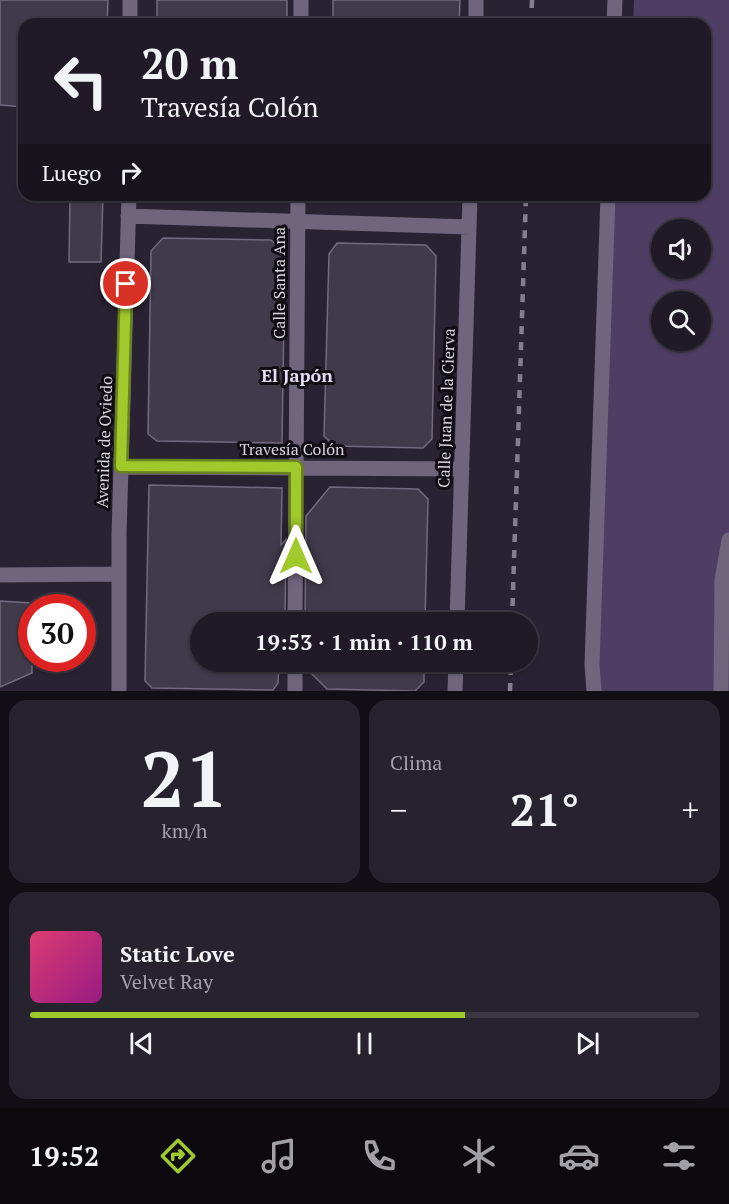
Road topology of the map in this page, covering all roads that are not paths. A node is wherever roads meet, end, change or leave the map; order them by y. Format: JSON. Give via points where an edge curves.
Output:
{"nodes":[{"id":1,"x":130,"y":0,"type":"edge"},
{"id":2,"x":302,"y":0,"type":"edge"},
{"id":3,"x":476,"y":0,"type":"edge"},
{"id":4,"x":615,"y":0,"type":"edge"},
{"id":5,"x":130,"y":18,"type":"edge"},
{"id":6,"x":301,"y":18,"type":"edge"},
{"id":7,"x":476,"y":18,"type":"edge"},
{"id":8,"x":614,"y":18,"type":"edge"},
{"id":9,"x":129,"y":201,"type":"edge"},
{"id":10,"x":298,"y":201,"type":"edge"},
{"id":11,"x":470,"y":201,"type":"edge"},
{"id":12,"x":608,"y":201,"type":"edge"},
{"id":13,"x":128,"y":216,"type":"junction"},
{"id":14,"x":298,"y":220,"type":"junction"},
{"id":15,"x":469,"y":227,"type":"junction"},
{"id":16,"x":121,"y":466,"type":"junction"},
{"id":17,"x":296,"y":467,"type":"junction"},
{"id":18,"x":462,"y":469,"type":"junction"},
{"id":19,"x":729,"y":540,"type":"edge"},
{"id":20,"x":119,"y":574,"type":"junction"},
{"id":21,"x":0,"y":576,"type":"edge"},
{"id":22,"x":295,"y":612,"type":"edge"},
{"id":23,"x":457,"y":612,"type":"edge"},
{"id":24,"x":295,"y":672,"type":"edge"},
{"id":25,"x":456,"y":672,"type":"edge"},
{"id":26,"x":119,"y":691,"type":"edge"},
{"id":27,"x":295,"y":691,"type":"edge"},
{"id":28,"x":455,"y":691,"type":"edge"},
{"id":29,"x":594,"y":691,"type":"edge"},
{"id":30,"x":721,"y":691,"type":"edge"}],
"edges":[{"from":1,"to":5,"type":"street"},
{"from":2,"to":6,"type":"street"},
{"from":3,"to":7,"type":"street"},
{"from":4,"to":8,"type":"street"},
{"from":9,"to":13,"type":"street","name":"Avenida de Oviedo"},
{"from":10,"to":14,"type":"street","name":"Calle Santa Ana"},
{"from":11,"to":15,"type":"street","name":"Calle Juan de la Cierva"},
{"from":12,"to":29,"type":"street"},
{"from":13,"to":14,"type":"street"},
{"from":13,"to":16,"type":"street","name":"Avenida de Oviedo"},
{"from":14,"to":15,"type":"street"},
{"from":14,"to":17,"type":"street","name":"Calle Santa Ana"},
{"from":15,"to":18,"type":"street","name":"Calle Juan de la Cierva"},
{"from":16,"to":17,"type":"street","name":"Travesía Colón"},
{"from":16,"to":20,"type":"street","name":"Avenida de Oviedo"},
{"from":17,"to":18,"type":"street","name":"Travesía Colón"},
{"from":17,"to":22,"type":"street","name":"Calle Santa Ana"},
{"from":18,"to":23,"type":"street","name":"Calle Juan de la Cierva"},
{"from":19,"to":30,"type":"street","via":[[723,580]]},
{"from":20,"to":21,"type":"street"},
{"from":20,"to":26,"type":"street","name":"Avenida de Oviedo"},
{"from":24,"to":27,"type":"street"},
{"from":25,"to":28,"type":"street"}]}
